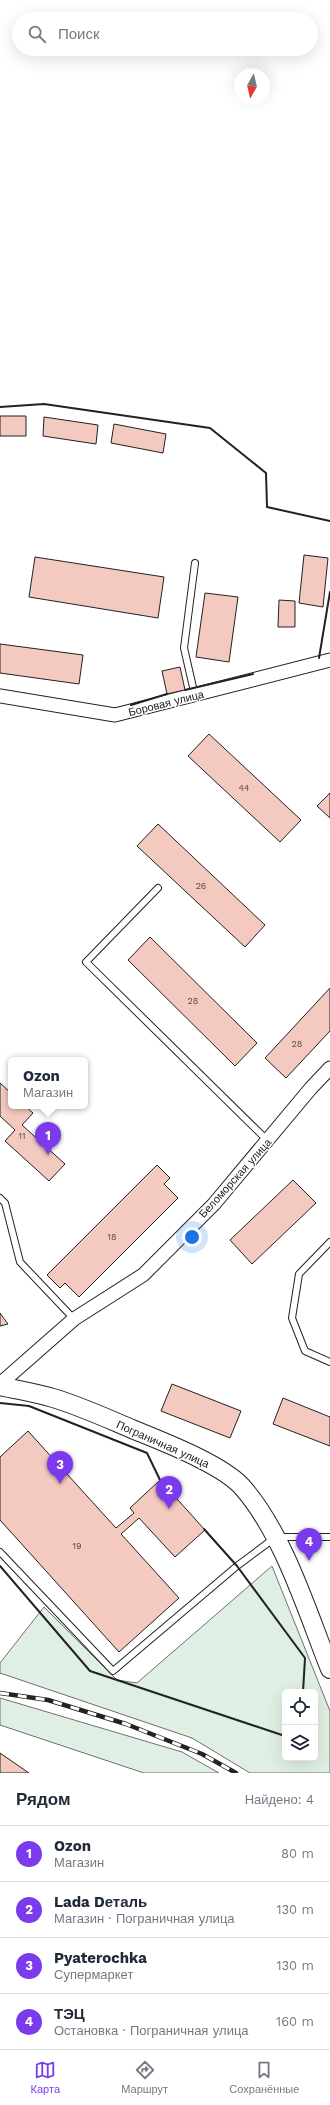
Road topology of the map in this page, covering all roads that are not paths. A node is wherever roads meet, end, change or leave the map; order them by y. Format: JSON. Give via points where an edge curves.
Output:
{"nodes":[{"id":1,"x":195,"y":564,"type":"dead end"},
{"id":2,"x":330,"y":660,"type":"edge"},
{"id":3,"x":0,"y":696,"type":"edge"},
{"id":4,"x":195,"y":696,"type":"junction"},
{"id":5,"x":158,"y":888,"type":"dead end"},
{"id":6,"x":330,"y":1068,"type":"edge"},
{"id":7,"x":268,"y":1141,"type":"junction"},
{"id":8,"x":0,"y":1198,"type":"edge"},
{"id":9,"x":330,"y":1242,"type":"edge"},
{"id":10,"x":74,"y":1319,"type":"junction"},
{"id":11,"x":330,"y":1362,"type":"edge"},
{"id":12,"x":0,"y":1385,"type":"edge"},
{"id":13,"x":276,"y":1537,"type":"junction"},
{"id":14,"x":330,"y":1537,"type":"edge"},
{"id":15,"x":0,"y":1552,"type":"edge"},
{"id":16,"x":330,"y":1668,"type":"edge"}],
"edges":[{"from":1,"to":4,"type":"lane","via":[[184,648]]},
{"from":2,"to":4,"type":"street","name":"Боровая улица"},
{"from":3,"to":4,"type":"street","name":"Боровая улица","via":[[115,715]]},
{"from":5,"to":7,"type":"lane","via":[[86,962]]},
{"from":6,"to":7,"type":"street","name":"Беломорская улица"},
{"from":7,"to":10,"type":"street","name":"Беломорская улица","via":[[214,1204],[143,1275]]},
{"from":8,"to":10,"type":"lane","via":[[5,1203],[20,1262]]},
{"from":9,"to":11,"type":"lane","via":[[299,1274],[292,1318],[305,1351]]},
{"from":10,"to":12,"type":"street","name":"Беломорская улица"},
{"from":12,"to":13,"type":"main road","name":"Пограничная улица","via":[[53,1398],[90,1411],[178,1448],[218,1469],[243,1487]]},
{"from":13,"to":14,"type":"lane"},
{"from":13,"to":15,"type":"lane","via":[[237,1566],[113,1672]]},
{"from":13,"to":16,"type":"main road","name":"Пограничная улица"}]}
